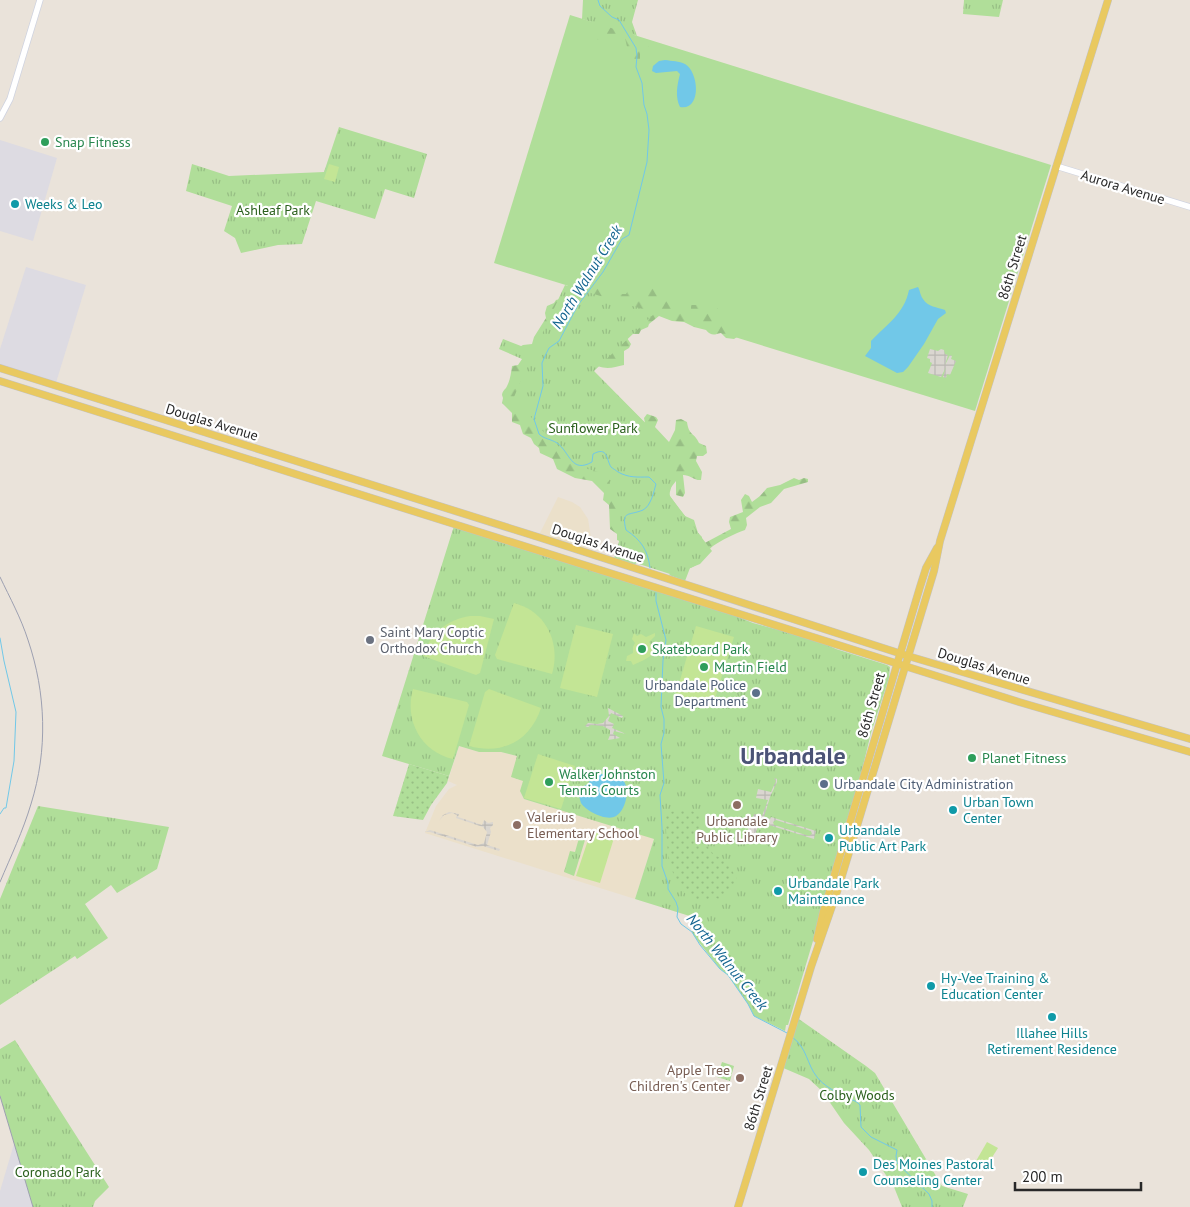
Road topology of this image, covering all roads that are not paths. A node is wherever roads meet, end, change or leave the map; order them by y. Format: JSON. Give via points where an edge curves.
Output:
{"nodes":[{"id":1,"x":40,"y":0,"type":"edge"},
{"id":2,"x":1108,"y":0,"type":"edge"},
{"id":3,"x":0,"y":118,"type":"edge"},
{"id":4,"x":1056,"y":166,"type":"junction"},
{"id":5,"x":1190,"y":207,"type":"edge"},
{"id":6,"x":0,"y":368,"type":"edge"},
{"id":7,"x":0,"y":382,"type":"edge"},
{"id":8,"x":940,"y":540,"type":"junction"},
{"id":9,"x":900,"y":653,"type":"junction"},
{"id":10,"x":908,"y":656,"type":"junction"},
{"id":11,"x":896,"y":664,"type":"junction"},
{"id":12,"x":905,"y":666,"type":"junction"},
{"id":13,"x":1050,"y":699,"type":"junction"},
{"id":14,"x":1019,"y":702,"type":"junction"},
{"id":15,"x":1190,"y":740,"type":"edge"},
{"id":16,"x":1190,"y":752,"type":"edge"},
{"id":17,"x":811,"y":967,"type":"junction"},
{"id":18,"x":738,"y":1207,"type":"edge"}],
"edges":[{"from":1,"to":3,"type":"street","via":[[10,99]]},
{"from":2,"to":4,"type":"main road","name":"86th Street"},
{"from":4,"to":5,"type":"street","name":"Aurora Avenue"},
{"from":4,"to":8,"type":"main road","name":"86th Street"},
{"from":6,"to":9,"type":"main road","name":"Douglas Avenue"},
{"from":7,"to":11,"type":"main road","name":"Douglas Avenue"},
{"from":8,"to":9,"type":"main road","name":"86th Street","via":[[926,568]]},
{"from":8,"to":10,"type":"main road","name":"86th Street"},
{"from":9,"to":10,"type":"main road","name":"Douglas Avenue"},
{"from":9,"to":11,"type":"main road","name":"86th Street"},
{"from":10,"to":12,"type":"main road","name":"86th Street"},
{"from":10,"to":13,"type":"main road","name":"Douglas Avenue"},
{"from":11,"to":12,"type":"main road","name":"Douglas Avenue"},
{"from":11,"to":17,"type":"main road","name":"86th Street","via":[[823,913]]},
{"from":12,"to":14,"type":"main road","name":"Douglas Avenue"},
{"from":12,"to":17,"type":"main road","name":"86th Street","via":[[829,918]]},
{"from":13,"to":14,"type":"main road","via":[[1025,694]]},
{"from":13,"to":15,"type":"main road","name":"Douglas Avenue"},
{"from":14,"to":16,"type":"main road","name":"Douglas Avenue"},
{"from":17,"to":18,"type":"main road","name":"86th Street"}]}
